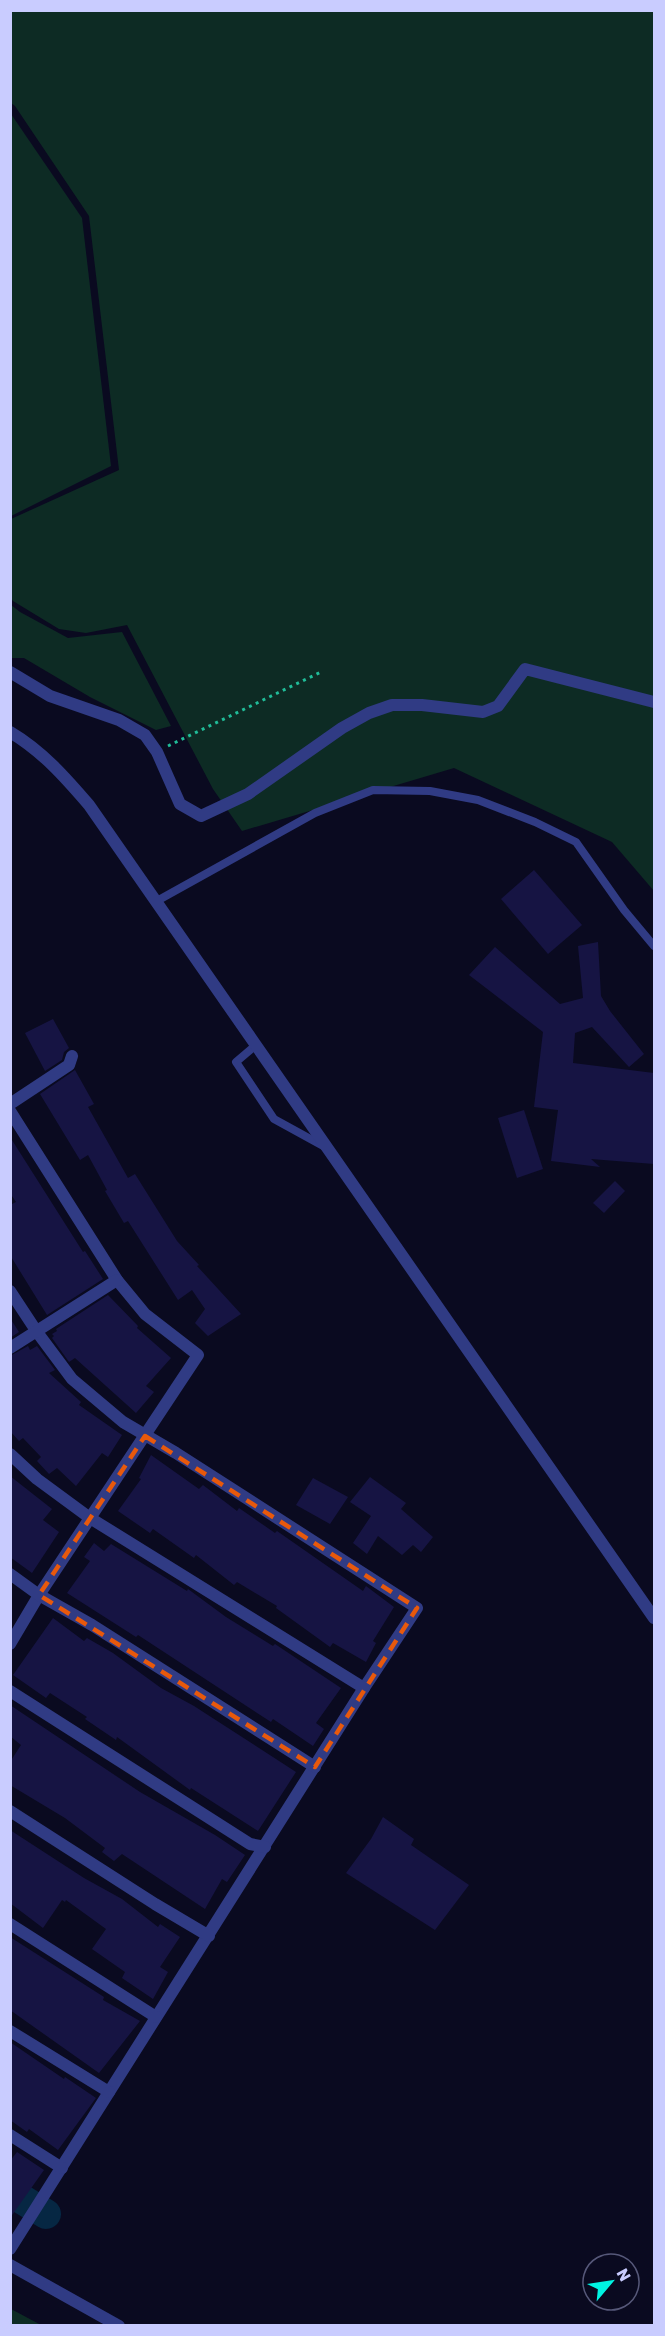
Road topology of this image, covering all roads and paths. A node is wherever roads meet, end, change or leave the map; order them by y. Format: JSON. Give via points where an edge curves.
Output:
{"nodes":[{"id":1,"x":323,"y":671,"type":"dead end"},
{"id":2,"x":10,"y":672,"type":"edge"},
{"id":3,"x":654,"y":702,"type":"edge"},
{"id":4,"x":10,"y":732,"type":"edge"},
{"id":5,"x":160,"y":750,"type":"junction"},
{"id":6,"x":155,"y":902,"type":"junction"},
{"id":7,"x":654,"y":946,"type":"edge"},
{"id":8,"x":256,"y":1045,"type":"junction"},
{"id":9,"x":72,"y":1056,"type":"dead end"},
{"id":10,"x":10,"y":1104,"type":"edge"},
{"id":11,"x":10,"y":1111,"type":"edge"},
{"id":12,"x":329,"y":1149,"type":"junction"},
{"id":13,"x":117,"y":1280,"type":"junction"},
{"id":14,"x":10,"y":1291,"type":"edge"},
{"id":15,"x":37,"y":1332,"type":"junction"},
{"id":16,"x":10,"y":1348,"type":"edge"},
{"id":17,"x":145,"y":1436,"type":"junction"},
{"id":18,"x":10,"y":1454,"type":"edge"},
{"id":19,"x":90,"y":1518,"type":"junction"},
{"id":20,"x":10,"y":1574,"type":"edge"},
{"id":21,"x":39,"y":1594,"type":"junction"},
{"id":22,"x":654,"y":1618,"type":"edge"},
{"id":23,"x":10,"y":1644,"type":"edge"},
{"id":24,"x":364,"y":1688,"type":"junction"},
{"id":25,"x":10,"y":1691,"type":"edge"},
{"id":26,"x":315,"y":1767,"type":"junction"},
{"id":27,"x":10,"y":1811,"type":"edge"},
{"id":28,"x":266,"y":1846,"type":"junction"},
{"id":29,"x":10,"y":1924,"type":"edge"},
{"id":30,"x":209,"y":1936,"type":"junction"},
{"id":31,"x":156,"y":2017,"type":"junction"},
{"id":32,"x":10,"y":2031,"type":"edge"},
{"id":33,"x":109,"y":2092,"type":"junction"},
{"id":34,"x":10,"y":2135,"type":"edge"},
{"id":35,"x":62,"y":2168,"type":"junction"},
{"id":36,"x":10,"y":2249,"type":"edge"},
{"id":37,"x":10,"y":2265,"type":"edge"},
{"id":38,"x":119,"y":2325,"type":"edge"}],
"edges":[{"from":1,"to":5,"type":"path"},
{"from":2,"to":5,"type":"street","via":[[50,696],[119,720],[145,735]]},
{"from":3,"to":5,"type":"street","via":[[525,669],[498,706],[483,712],[392,705],[369,713],[248,794],[201,816],[180,804]]},
{"from":4,"to":6,"type":"street","via":[[30,743],[54,765],[89,805]]},
{"from":6,"to":7,"type":"lane","via":[[324,809],[373,790],[430,791],[478,800],[576,842]]},
{"from":6,"to":8,"type":"street"},
{"from":8,"to":12,"type":"street"},
{"from":8,"to":12,"type":"lane","via":[[236,1062],[274,1119]]},
{"from":9,"to":10,"type":"street","via":[[69,1065]]},
{"from":11,"to":13,"type":"street"},
{"from":12,"to":22,"type":"street"},
{"from":13,"to":15,"type":"street"},
{"from":13,"to":17,"type":"street","via":[[145,1314],[198,1355]]},
{"from":14,"to":15,"type":"street"},
{"from":15,"to":16,"type":"street"},
{"from":15,"to":17,"type":"street","via":[[72,1379]]},
{"from":17,"to":19,"type":"street"},
{"from":17,"to":24,"type":"street","via":[[417,1608]]},
{"from":18,"to":19,"type":"street"},
{"from":19,"to":21,"type":"street"},
{"from":19,"to":24,"type":"street"},
{"from":20,"to":21,"type":"street"},
{"from":21,"to":23,"type":"street"},
{"from":21,"to":26,"type":"street"},
{"from":24,"to":26,"type":"street"},
{"from":25,"to":28,"type":"street","via":[[250,1844]]},
{"from":26,"to":28,"type":"street"},
{"from":27,"to":30,"type":"street"},
{"from":28,"to":30,"type":"street"},
{"from":29,"to":31,"type":"street"},
{"from":30,"to":31,"type":"street"},
{"from":31,"to":33,"type":"street"},
{"from":32,"to":33,"type":"street"},
{"from":33,"to":35,"type":"street"},
{"from":34,"to":35,"type":"street"},
{"from":35,"to":36,"type":"street"},
{"from":37,"to":38,"type":"street"}]}
